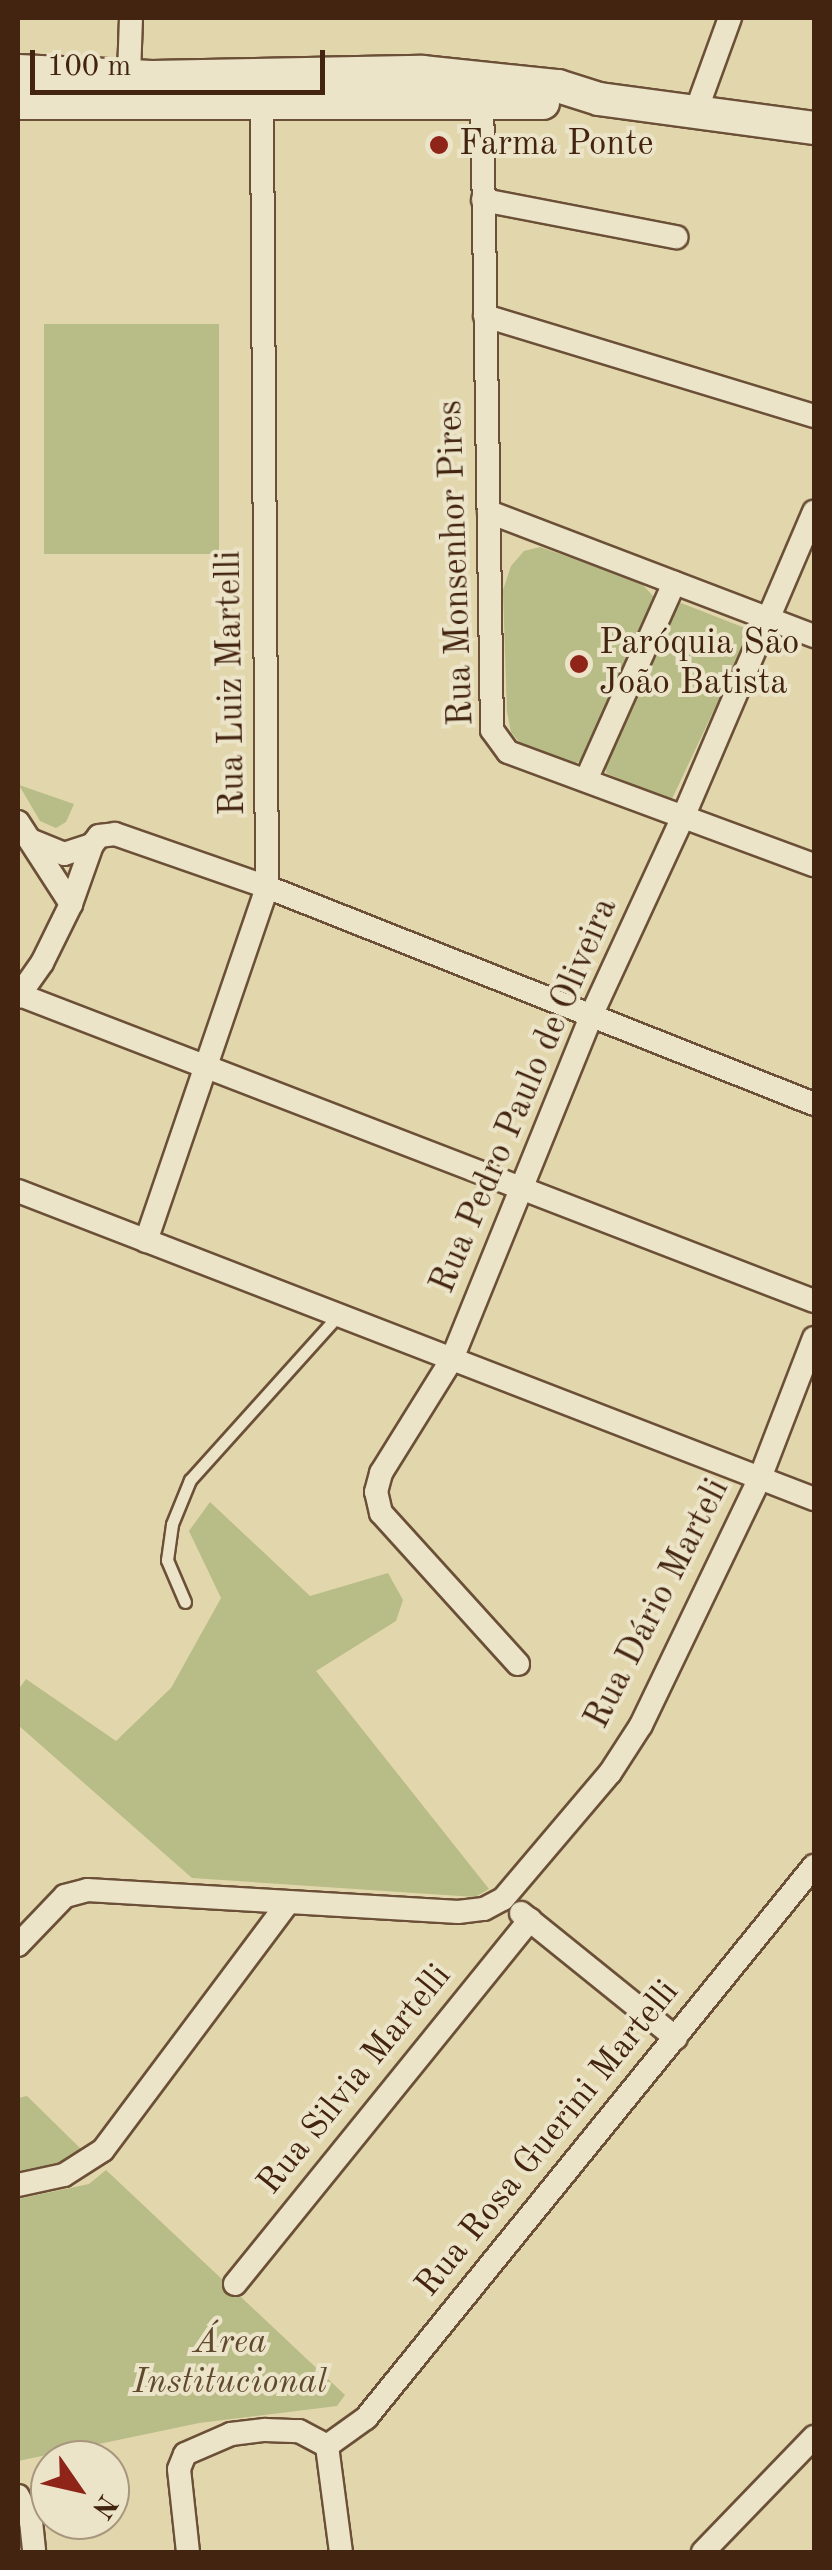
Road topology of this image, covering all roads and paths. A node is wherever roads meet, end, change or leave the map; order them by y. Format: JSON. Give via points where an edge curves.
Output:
{"nodes":[{"id":1,"x":132,"y":18,"type":"edge"},
{"id":2,"x":730,"y":18,"type":"edge"},
{"id":3,"x":18,"y":71,"type":"edge"},
{"id":4,"x":129,"y":75,"type":"junction"},
{"id":5,"x":482,"y":89,"type":"junction"},
{"id":6,"x":18,"y":104,"type":"edge"},
{"id":7,"x":262,"y":104,"type":"junction"},
{"id":8,"x":695,"y":114,"type":"junction"},
{"id":9,"x":814,"y":128,"type":"edge"},
{"id":10,"x":483,"y":200,"type":"junction"},
{"id":11,"x":676,"y":236,"type":"dead end"},
{"id":12,"x":485,"y":316,"type":"junction"},
{"id":13,"x":814,"y":416,"type":"edge"},
{"id":14,"x":488,"y":512,"type":"junction"},
{"id":15,"x":814,"y":512,"type":"edge"},
{"id":16,"x":674,"y":583,"type":"junction"},
{"id":17,"x":769,"y":619,"type":"junction"},
{"id":18,"x":814,"y":636,"type":"edge"},
{"id":19,"x":586,"y":780,"type":"junction"},
{"id":20,"x":684,"y":815,"type":"junction"},
{"id":21,"x":23,"y":831,"type":"edge"},
{"id":22,"x":95,"y":841,"type":"junction"},
{"id":23,"x":814,"y":865,"type":"edge"},
{"id":24,"x":267,"y":887,"type":"junction"},
{"id":25,"x":71,"y":904,"type":"junction"},
{"id":26,"x":19,"y":996,"type":"edge"},
{"id":27,"x":592,"y":1016,"type":"junction"},
{"id":28,"x":208,"y":1065,"type":"junction"},
{"id":29,"x":814,"y":1104,"type":"edge"},
{"id":30,"x":522,"y":1188,"type":"junction"},
{"id":31,"x":18,"y":1192,"type":"edge"},
{"id":32,"x":146,"y":1241,"type":"junction"},
{"id":33,"x":814,"y":1301,"type":"edge"},
{"id":34,"x":337,"y":1316,"type":"junction"},
{"id":35,"x":814,"y":1338,"type":"edge"},
{"id":36,"x":452,"y":1359,"type":"junction"},
{"id":37,"x":760,"y":1478,"type":"junction"},
{"id":38,"x":814,"y":1499,"type":"edge"},
{"id":39,"x":185,"y":1602,"type":"dead end"},
{"id":40,"x":518,"y":1664,"type":"dead end"},
{"id":41,"x":814,"y":1866,"type":"edge"},
{"id":42,"x":502,"y":1899,"type":"junction"},
{"id":43,"x":286,"y":1905,"type":"junction"},
{"id":44,"x":530,"y":1920,"type":"junction"},
{"id":45,"x":18,"y":1945,"type":"edge"},
{"id":46,"x":676,"y":2038,"type":"junction"},
{"id":47,"x":18,"y":2185,"type":"edge"},
{"id":48,"x":234,"y":2284,"type":"dead end"},
{"id":49,"x":814,"y":2437,"type":"edge"},
{"id":50,"x":327,"y":2446,"type":"junction"},
{"id":51,"x":18,"y":2496,"type":"edge"},
{"id":52,"x":34,"y":2552,"type":"edge"},
{"id":53,"x":188,"y":2552,"type":"edge"},
{"id":54,"x":341,"y":2552,"type":"edge"},
{"id":55,"x":704,"y":2552,"type":"edge"}],
"edges":[{"from":1,"to":4,"type":"street"},
{"from":2,"to":8,"type":"street"},
{"from":3,"to":4,"type":"main road"},
{"from":4,"to":5,"type":"main road","via":[[422,72]]},
{"from":5,"to":7,"type":"main road"},
{"from":5,"to":8,"type":"main road","via":[[562,104],[600,99]]},
{"from":5,"to":10,"type":"street","name":"Rua Monsenhor Pires"},
{"from":6,"to":7,"type":"main road"},
{"from":7,"to":24,"type":"street","name":"Rua Luiz Martelli"},
{"from":8,"to":9,"type":"main road"},
{"from":10,"to":11,"type":"street"},
{"from":10,"to":12,"type":"street","name":"Rua Monsenhor Pires"},
{"from":12,"to":13,"type":"street"},
{"from":12,"to":14,"type":"street","name":"Rua Monsenhor Pires"},
{"from":14,"to":16,"type":"street"},
{"from":14,"to":19,"type":"street","name":"Rua Monsenhor Pires","via":[[492,730],[508,752]]},
{"from":15,"to":17,"type":"street","name":"Rua Pedro Paulo de Oliveira"},
{"from":16,"to":17,"type":"street"},
{"from":16,"to":19,"type":"street"},
{"from":17,"to":18,"type":"street"},
{"from":17,"to":20,"type":"street","name":"Rua Pedro Paulo de Oliveira"},
{"from":19,"to":20,"type":"street","name":"Rua Monsenhor Pires"},
{"from":20,"to":23,"type":"street","name":"Rua Monsenhor Pires"},
{"from":20,"to":27,"type":"street","name":"Rua Pedro Paulo de Oliveira"},
{"from":21,"to":22,"type":"street","via":[[64,854]]},
{"from":21,"to":25,"type":"street"},
{"from":22,"to":24,"type":"street","via":[[115,834]]},
{"from":22,"to":25,"type":"street"},
{"from":24,"to":27,"type":"street"},
{"from":24,"to":28,"type":"street","name":"Rua Luiz Martelli"},
{"from":25,"to":26,"type":"street"},
{"from":26,"to":28,"type":"street"},
{"from":27,"to":29,"type":"street"},
{"from":27,"to":30,"type":"street","name":"Rua Pedro Paulo de Oliveira"},
{"from":28,"to":30,"type":"street"},
{"from":28,"to":32,"type":"street","name":"Rua Luiz Martelli"},
{"from":30,"to":33,"type":"street"},
{"from":30,"to":36,"type":"street","name":"Rua Pedro Paulo de Oliveira"},
{"from":31,"to":32,"type":"street"},
{"from":32,"to":34,"type":"street"},
{"from":34,"to":36,"type":"street"},
{"from":34,"to":39,"type":"lane","via":[[190,1480],[172,1524],[167,1560]]},
{"from":35,"to":37,"type":"street","name":"Rua Dário Marteli"},
{"from":36,"to":37,"type":"street"},
{"from":36,"to":40,"type":"street","name":"Rua Pedro Paulo de Oliveira","via":[[381,1473],[378,1502],[404,1543]]},
{"from":37,"to":38,"type":"street"},
{"from":37,"to":42,"type":"street","name":"Rua Dário Marteli","via":[[641,1724],[610,1773]]},
{"from":41,"to":46,"type":"street","name":"Rua Rosa Guerini Martelli"},
{"from":42,"to":43,"type":"street","via":[[458,1912]]},
{"from":42,"to":44,"type":"street"},
{"from":43,"to":45,"type":"street","via":[[87,1890],[64,1896]]},
{"from":43,"to":47,"type":"street","via":[[103,2150],[64,2175]]},
{"from":44,"to":46,"type":"street"},
{"from":44,"to":48,"type":"street","name":"Rua Silvia Martelli"},
{"from":46,"to":50,"type":"street","name":"Rua Rosa Guerini Martelli","via":[[366,2418]]},
{"from":49,"to":55,"type":"street"},
{"from":50,"to":53,"type":"street","via":[[300,2431],[265,2430],[196,2447],[181,2462]]},
{"from":50,"to":54,"type":"street"},
{"from":51,"to":52,"type":"street","via":[[32,2520]]}]}
